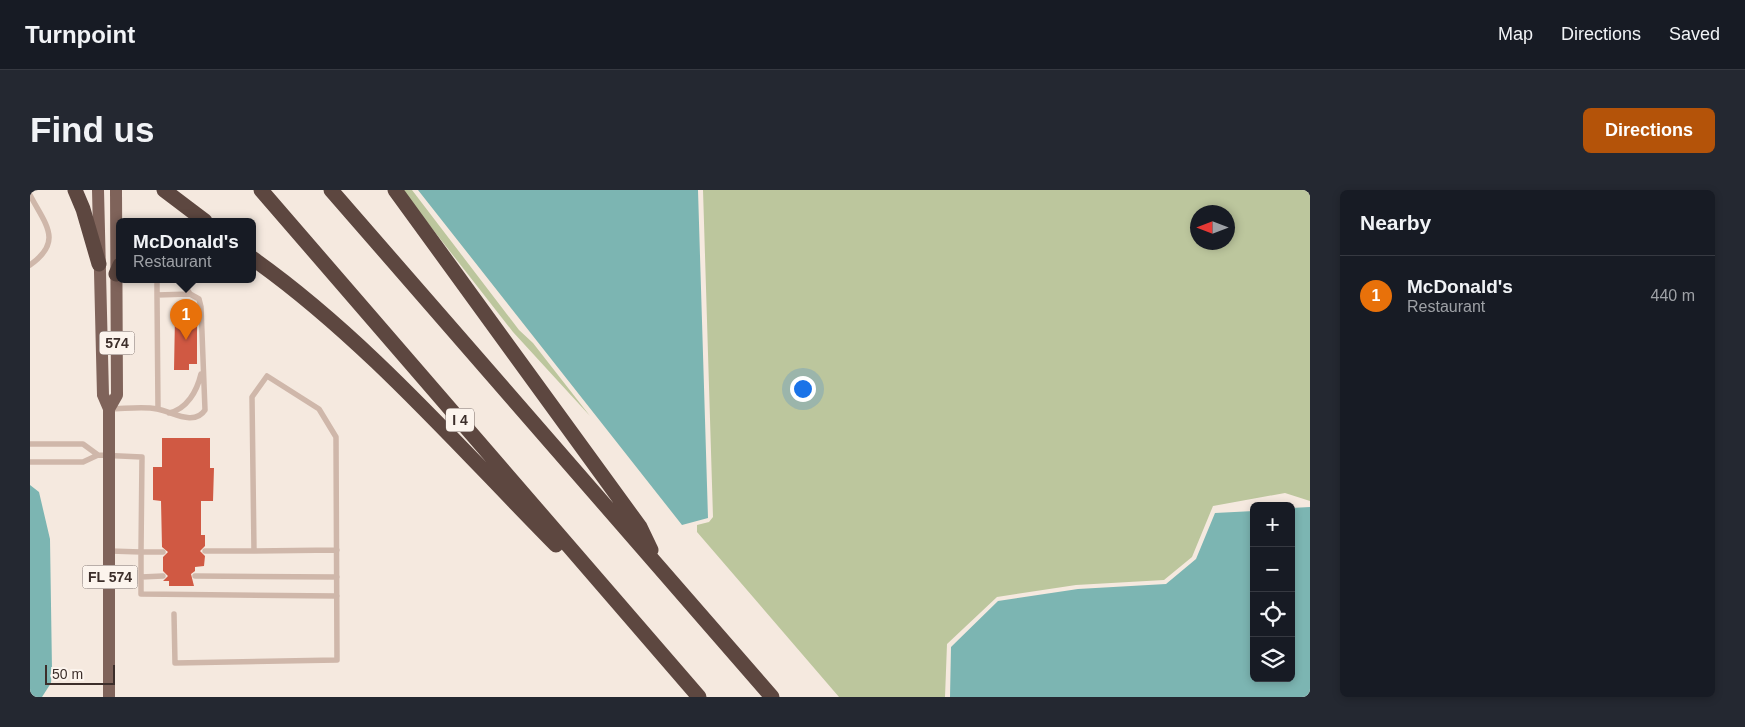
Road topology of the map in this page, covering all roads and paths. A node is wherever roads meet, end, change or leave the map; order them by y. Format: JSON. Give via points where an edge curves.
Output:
{"nodes":[{"id":1,"x":75,"y":190,"type":"edge"},
{"id":2,"x":98,"y":190,"type":"edge"},
{"id":3,"x":116,"y":190,"type":"edge"},
{"id":4,"x":164,"y":190,"type":"edge"},
{"id":5,"x":261,"y":190,"type":"edge"},
{"id":6,"x":331,"y":190,"type":"edge"},
{"id":7,"x":394,"y":190,"type":"edge"},
{"id":8,"x":30,"y":194,"type":"edge"},
{"id":9,"x":117,"y":218,"type":"edge"},
{"id":10,"x":201,"y":218,"type":"edge"},
{"id":11,"x":256,"y":261,"type":"edge"},
{"id":12,"x":99,"y":264,"type":"junction"},
{"id":13,"x":30,"y":265,"type":"edge"},
{"id":14,"x":118,"y":283,"type":"edge"},
{"id":15,"x":157,"y":283,"type":"edge"},
{"id":16,"x":183,"y":283,"type":"edge"},
{"id":17,"x":190,"y":294,"type":"junction"},
{"id":18,"x":157,"y":295,"type":"junction"},
{"id":19,"x":203,"y":366,"type":"junction"},
{"id":20,"x":110,"y":409,"type":"junction"},
{"id":21,"x":158,"y":409,"type":"junction"},
{"id":22,"x":167,"y":413,"type":"junction"},
{"id":23,"x":30,"y":444,"type":"edge"},
{"id":24,"x":104,"y":456,"type":"junction"},
{"id":25,"x":30,"y":462,"type":"edge"},
{"id":26,"x":254,"y":550,"type":"junction"},
{"id":27,"x":337,"y":550,"type":"junction"},
{"id":28,"x":110,"y":551,"type":"junction"},
{"id":29,"x":205,"y":551,"type":"dead end"},
{"id":30,"x":141,"y":552,"type":"junction"},
{"id":31,"x":162,"y":552,"type":"dead end"},
{"id":32,"x":659,"y":567,"type":"junction"},
{"id":33,"x":163,"y":576,"type":"dead end"},
{"id":34,"x":195,"y":576,"type":"dead end"},
{"id":35,"x":141,"y":577,"type":"junction"},
{"id":36,"x":337,"y":577,"type":"junction"},
{"id":37,"x":337,"y":596,"type":"junction"},
{"id":38,"x":174,"y":614,"type":"dead end"},
{"id":39,"x":658,"y":650,"type":"junction"},
{"id":40,"x":109,"y":697,"type":"edge"},
{"id":41,"x":699,"y":697,"type":"edge"},
{"id":42,"x":772,"y":697,"type":"edge"}],
"edges":[{"from":1,"to":12,"type":"highway","via":[[84,209]]},
{"from":2,"to":12,"type":"main road","number":"FL 574"},
{"from":3,"to":9,"type":"main road","number":"574"},
{"from":4,"to":10,"type":"highway"},
{"from":5,"to":39,"type":"highway","number":"I 4"},
{"from":6,"to":32,"type":"highway"},
{"from":7,"to":32,"type":"highway","via":[[640,527]]},
{"from":8,"to":13,"type":"lane","via":[[50,237],[43,256]]},
{"from":11,"to":39,"type":"highway","via":[[369,356]]},
{"from":12,"to":20,"type":"main road","number":"FL 574","via":[[103,396]]},
{"from":14,"to":20,"type":"main road","number":"574","via":[[117,395]]},
{"from":15,"to":18,"type":"lane"},
{"from":16,"to":17,"type":"lane"},
{"from":17,"to":18,"type":"lane"},
{"from":17,"to":19,"type":"lane","via":[[199,299],[201,307]]},
{"from":18,"to":21,"type":"lane"},
{"from":19,"to":22,"type":"lane","via":[[197,390],[178,411]]},
{"from":19,"to":22,"type":"lane","via":[[203,413],[191,418]]},
{"from":20,"to":21,"type":"lane"},
{"from":20,"to":24,"type":"main road","number":"FL 574"},
{"from":21,"to":22,"type":"lane"},
{"from":23,"to":24,"type":"lane","via":[[83,444]]},
{"from":24,"to":25,"type":"lane","via":[[83,462]]},
{"from":24,"to":28,"type":"main road","number":"FL 574"},
{"from":24,"to":30,"type":"lane","via":[[142,457]]},
{"from":26,"to":27,"type":"lane"},
{"from":26,"to":27,"type":"lane","via":[[252,397],[267,376],[319,409],[336,438]]},
{"from":26,"to":29,"type":"lane"},
{"from":27,"to":36,"type":"lane"},
{"from":28,"to":30,"type":"lane"},
{"from":28,"to":40,"type":"main road","number":"FL 574"},
{"from":30,"to":31,"type":"lane"},
{"from":30,"to":35,"type":"lane"},
{"from":32,"to":42,"type":"highway"},
{"from":33,"to":35,"type":"lane"},
{"from":34,"to":36,"type":"lane"},
{"from":35,"to":37,"type":"lane","via":[[141,594]]},
{"from":36,"to":37,"type":"lane"},
{"from":37,"to":38,"type":"lane","via":[[337,660],[174,663]]},
{"from":39,"to":41,"type":"highway","number":"I 4"}]}
